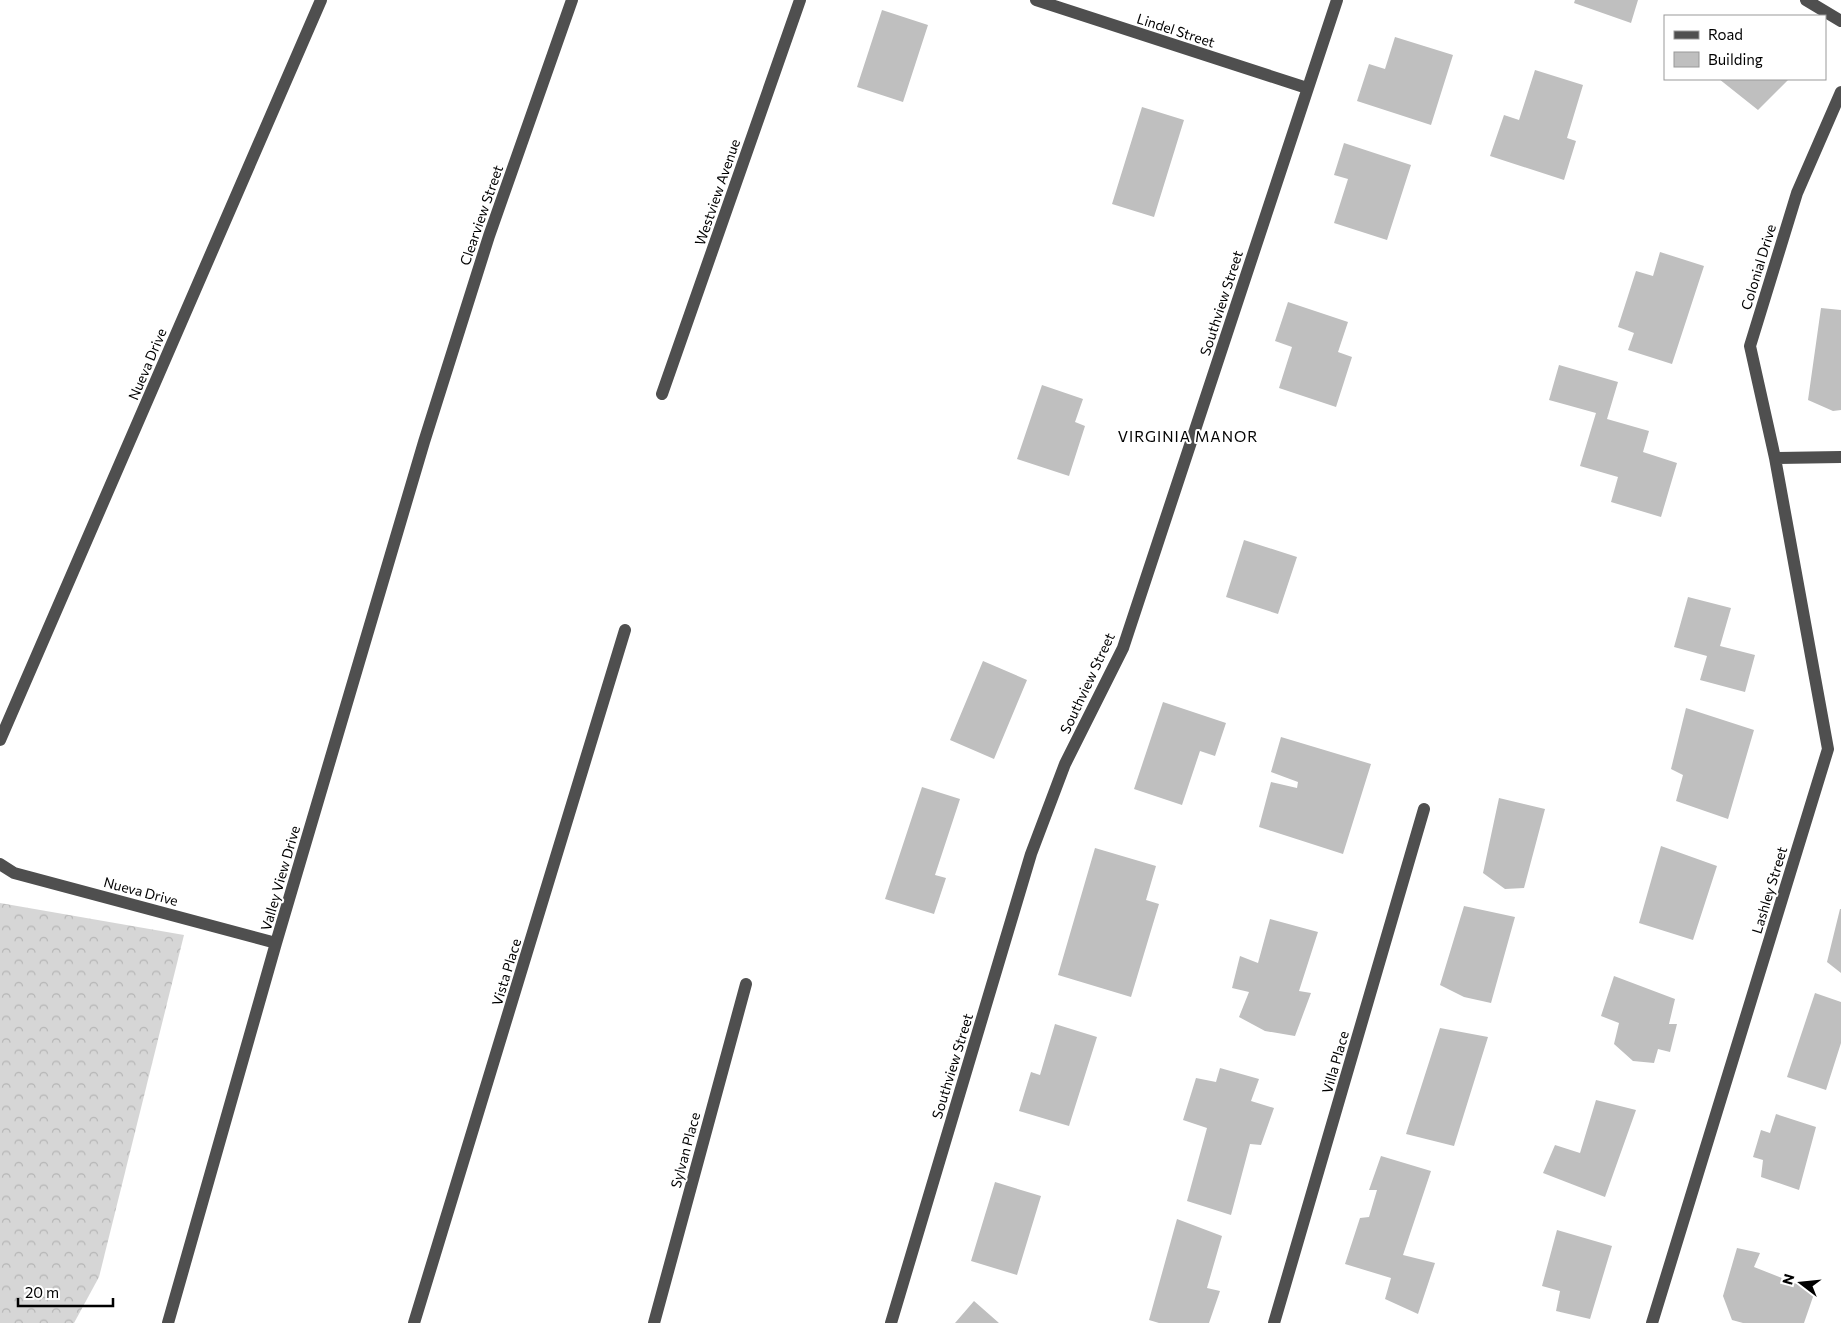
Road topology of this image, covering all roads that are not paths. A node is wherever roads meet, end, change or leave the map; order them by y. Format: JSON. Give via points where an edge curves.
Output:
{"nodes":[{"id":1,"x":321,"y":0,"type":"edge"},
{"id":2,"x":572,"y":0,"type":"edge"},
{"id":3,"x":800,"y":0,"type":"edge"},
{"id":4,"x":1036,"y":0,"type":"edge"},
{"id":5,"x":1337,"y":0,"type":"edge"},
{"id":6,"x":1806,"y":0,"type":"edge"},
{"id":7,"x":1841,"y":21,"type":"edge"},
{"id":8,"x":1307,"y":88,"type":"junction"},
{"id":9,"x":1841,"y":92,"type":"edge"},
{"id":10,"x":662,"y":394,"type":"dead end"},
{"id":11,"x":424,"y":442,"type":"joint"},
{"id":12,"x":1775,"y":458,"type":"junction"},
{"id":13,"x":1841,"y":458,"type":"edge"},
{"id":14,"x":625,"y":630,"type":"dead end"},
{"id":15,"x":0,"y":740,"type":"edge"},
{"id":16,"x":1424,"y":809,"type":"dead end"},
{"id":17,"x":0,"y":864,"type":"edge"},
{"id":18,"x":276,"y":943,"type":"junction"},
{"id":19,"x":746,"y":984,"type":"dead end"},
{"id":20,"x":168,"y":1323,"type":"edge"},
{"id":21,"x":414,"y":1323,"type":"edge"},
{"id":22,"x":654,"y":1323,"type":"edge"},
{"id":23,"x":891,"y":1323,"type":"edge"},
{"id":24,"x":1274,"y":1323,"type":"edge"},
{"id":25,"x":1652,"y":1323,"type":"edge"}],
"edges":[{"from":1,"to":15,"type":"street","name":"Nueva Drive"},
{"from":2,"to":11,"type":"street","name":"Clearview Street","via":[[489,236]]},
{"from":3,"to":10,"type":"street","name":"Westview Avenue"},
{"from":4,"to":8,"type":"street","name":"Lindel Street"},
{"from":5,"to":8,"type":"street","name":"Southview Street"},
{"from":6,"to":7,"type":"street"},
{"from":8,"to":23,"type":"street","name":"Southview Street","via":[[1122,648],[1065,764],[1031,854]]},
{"from":9,"to":12,"type":"street","name":"Colonial Drive","via":[[1797,193],[1750,346]]},
{"from":11,"to":18,"type":"street","name":"Valley View Drive"},
{"from":12,"to":13,"type":"street"},
{"from":12,"to":25,"type":"street","name":"Lashley Street","via":[[1828,749]]},
{"from":14,"to":21,"type":"street","name":"Vista Place"},
{"from":16,"to":24,"type":"street","name":"Villa Place"},
{"from":17,"to":18,"type":"street","name":"Nueva Drive","via":[[14,873]]},
{"from":18,"to":20,"type":"street","name":"Valley View Drive"},
{"from":19,"to":22,"type":"street","name":"Sylvan Place"}]}
